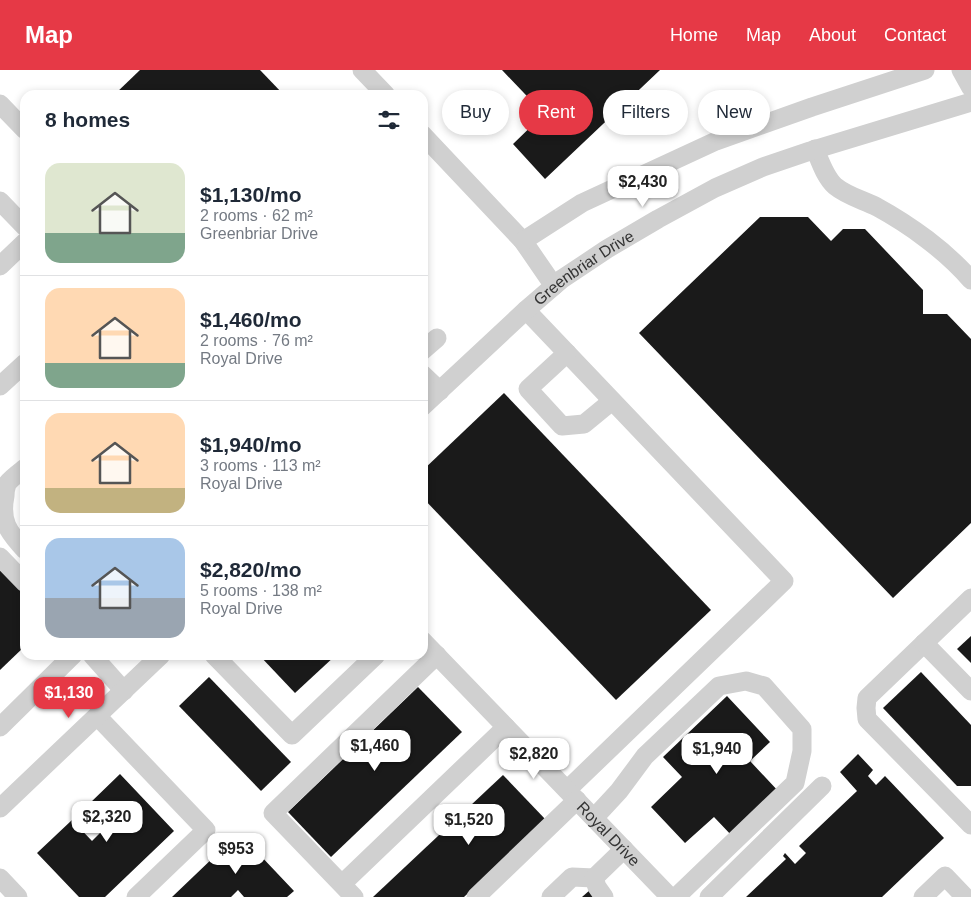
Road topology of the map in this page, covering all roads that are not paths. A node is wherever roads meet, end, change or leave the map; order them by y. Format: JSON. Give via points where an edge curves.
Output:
{"nodes":[{"id":1,"x":362,"y":70,"type":"edge"},
{"id":2,"x":926,"y":70,"type":"edge"},
{"id":3,"x":961,"y":70,"type":"edge"},
{"id":4,"x":971,"y":88,"type":"edge"},
{"id":5,"x":381,"y":90,"type":"edge"},
{"id":6,"x":971,"y":102,"type":"edge"},
{"id":7,"x":0,"y":104,"type":"edge"},
{"id":8,"x":20,"y":125,"type":"edge"},
{"id":9,"x":428,"y":140,"type":"edge"},
{"id":10,"x":815,"y":149,"type":"junction"},
{"id":11,"x":0,"y":201,"type":"edge"},
{"id":12,"x":20,"y":222,"type":"edge"},
{"id":13,"x":523,"y":240,"type":"junction"},
{"id":14,"x":20,"y":247,"type":"edge"},
{"id":15,"x":0,"y":266,"type":"edge"},
{"id":16,"x":971,"y":280,"type":"edge"},
{"id":17,"x":554,"y":286,"type":"junction"},
{"id":18,"x":526,"y":310,"type":"junction"},
{"id":19,"x":437,"y":338,"type":"dead end"},
{"id":20,"x":428,"y":346,"type":"edge"},
{"id":21,"x":567,"y":353,"type":"junction"},
{"id":22,"x":20,"y":368,"type":"edge"},
{"id":23,"x":428,"y":380,"type":"edge"},
{"id":24,"x":0,"y":386,"type":"edge"},
{"id":25,"x":440,"y":391,"type":"junction"},
{"id":26,"x":612,"y":401,"type":"junction"},
{"id":27,"x":428,"y":402,"type":"edge"},
{"id":28,"x":20,"y":473,"type":"edge"},
{"id":29,"x":20,"y":545,"type":"edge"},
{"id":30,"x":0,"y":557,"type":"edge"},
{"id":31,"x":20,"y":578,"type":"edge"},
{"id":32,"x":971,"y":598,"type":"edge"},
{"id":33,"x":924,"y":644,"type":"junction"},
{"id":34,"x":428,"y":646,"type":"edge"},
{"id":35,"x":437,"y":655,"type":"junction"},
{"id":36,"x":68,"y":660,"type":"edge"},
{"id":37,"x":96,"y":660,"type":"edge"},
{"id":38,"x":151,"y":660,"type":"edge"},
{"id":39,"x":219,"y":660,"type":"edge"},
{"id":40,"x":371,"y":660,"type":"edge"},
{"id":41,"x":124,"y":691,"type":"junction"},
{"id":42,"x":971,"y":691,"type":"edge"},
{"id":43,"x":97,"y":716,"type":"junction"},
{"id":44,"x":506,"y":726,"type":"junction"},
{"id":45,"x":0,"y":727,"type":"edge"},
{"id":46,"x":822,"y":786,"type":"dead end"},
{"id":47,"x":572,"y":795,"type":"junction"},
{"id":48,"x":0,"y":808,"type":"edge"},
{"id":49,"x":594,"y":818,"type":"junction"},
{"id":50,"x":971,"y":825,"type":"edge"},
{"id":51,"x":624,"y":849,"type":"junction"},
{"id":52,"x":0,"y":878,"type":"edge"},
{"id":53,"x":594,"y":878,"type":"junction"},
{"id":54,"x":348,"y":891,"type":"edge"},
{"id":55,"x":666,"y":895,"type":"edge"},
{"id":56,"x":18,"y":897,"type":"edge"},
{"id":57,"x":136,"y":897,"type":"edge"},
{"id":58,"x":476,"y":897,"type":"edge"},
{"id":59,"x":551,"y":897,"type":"edge"},
{"id":60,"x":604,"y":897,"type":"edge"},
{"id":61,"x":709,"y":897,"type":"edge"},
{"id":62,"x":923,"y":897,"type":"edge"},
{"id":63,"x":965,"y":897,"type":"edge"}],
"edges":[{"from":1,"to":5,"type":"street"},
{"from":2,"to":13,"type":"street","via":[[716,141],[582,204]]},
{"from":3,"to":4,"type":"street"},
{"from":6,"to":10,"type":"street","name":"Greenbriar Drive"},
{"from":7,"to":8,"type":"street"},
{"from":9,"to":13,"type":"street"},
{"from":10,"to":16,"type":"street","via":[[835,186],[911,229],[938,248]]},
{"from":10,"to":17,"type":"street","name":"Greenbriar Drive","via":[[715,188],[607,249]]},
{"from":11,"to":12,"type":"street"},
{"from":13,"to":17,"type":"street"},
{"from":14,"to":15,"type":"street"},
{"from":17,"to":18,"type":"street","name":"Greenbriar Drive"},
{"from":18,"to":21,"type":"street"},
{"from":18,"to":25,"type":"street","name":"Greenbriar Drive"},
{"from":19,"to":20,"type":"street"},
{"from":21,"to":26,"type":"street"},
{"from":21,"to":26,"type":"street","via":[[528,389],[562,426],[584,424]]},
{"from":22,"to":24,"type":"street"},
{"from":23,"to":25,"type":"street"},
{"from":25,"to":27,"type":"street","name":"Greenbriar Drive"},
{"from":26,"to":47,"type":"street","via":[[784,581]]},
{"from":28,"to":29,"type":"street","via":[[7,484],[2,515]]},
{"from":30,"to":31,"type":"street"},
{"from":32,"to":33,"type":"street"},
{"from":33,"to":42,"type":"street"},
{"from":33,"to":50,"type":"street","via":[[867,698],[867,719]]},
{"from":34,"to":35,"type":"street","name":"Royal Drive"},
{"from":35,"to":44,"type":"street","name":"Royal Drive"},
{"from":35,"to":54,"type":"street","via":[[273,813]]},
{"from":36,"to":45,"type":"street"},
{"from":37,"to":41,"type":"street"},
{"from":38,"to":41,"type":"street"},
{"from":39,"to":40,"type":"street","via":[[292,736]]},
{"from":41,"to":43,"type":"street"},
{"from":43,"to":48,"type":"street"},
{"from":43,"to":57,"type":"street","via":[[206,830]]},
{"from":44,"to":47,"type":"street","name":"Royal Drive"},
{"from":44,"to":54,"type":"street"},
{"from":46,"to":61,"type":"street"},
{"from":47,"to":49,"type":"street","name":"Royal Drive"},
{"from":47,"to":58,"type":"street"},
{"from":49,"to":51,"type":"street","name":"Royal Drive"},
{"from":49,"to":55,"type":"street","via":[[645,756],[719,686],[746,681],[764,686],[802,729],[802,751],[795,783]]},
{"from":51,"to":53,"type":"street"},
{"from":51,"to":55,"type":"street","name":"Royal Drive"},
{"from":52,"to":56,"type":"street"},
{"from":53,"to":59,"type":"street","via":[[572,877]]},
{"from":53,"to":60,"type":"street"},
{"from":62,"to":63,"type":"street","via":[[945,876]]}]}
